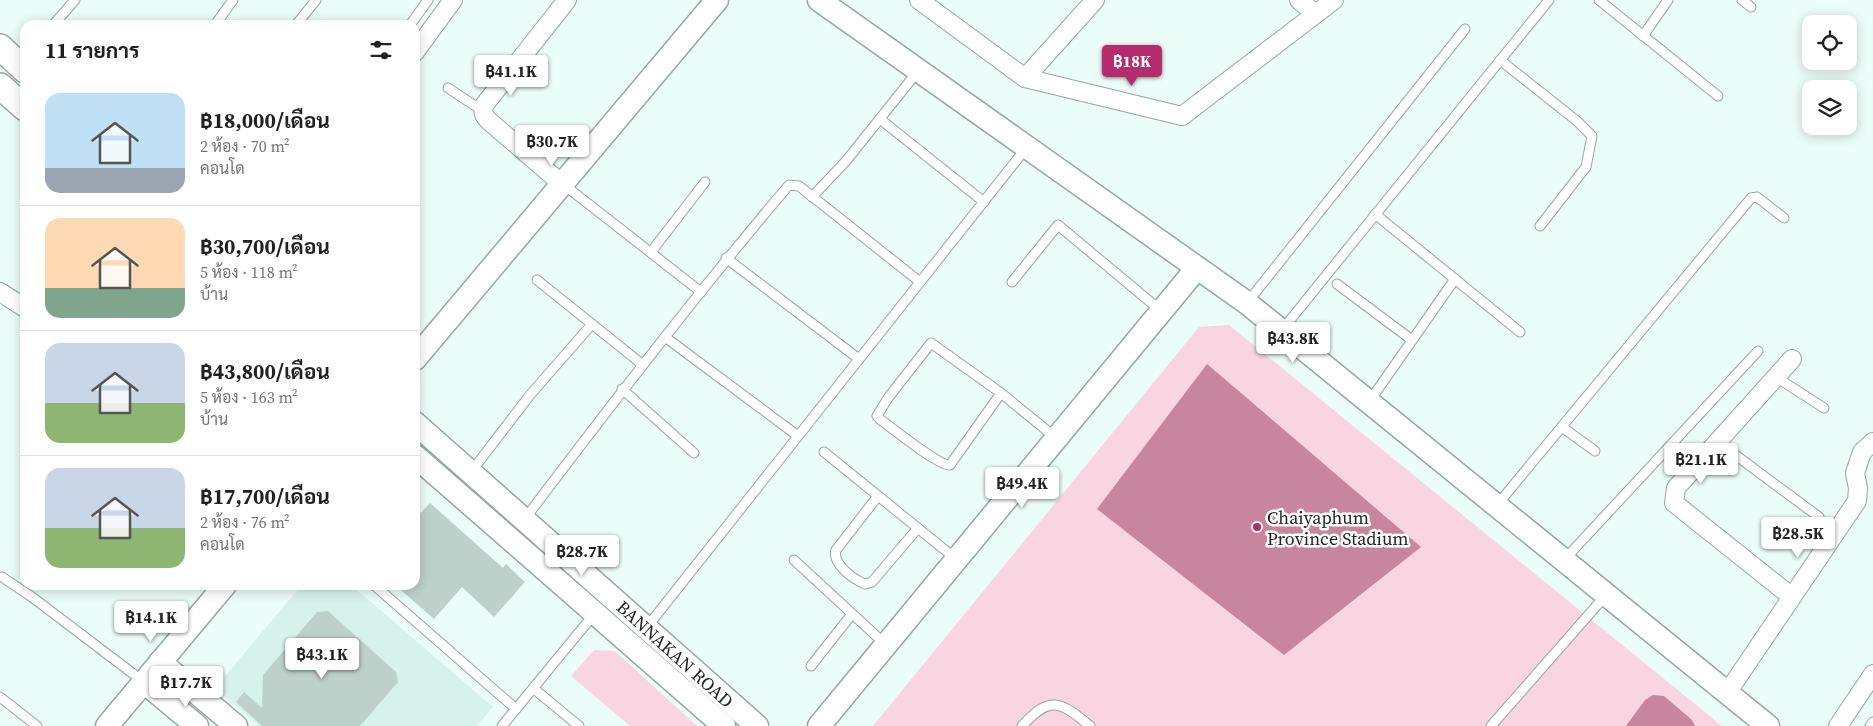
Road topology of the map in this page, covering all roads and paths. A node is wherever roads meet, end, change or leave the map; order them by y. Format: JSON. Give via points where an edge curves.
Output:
{"nodes":[{"id":1,"x":75,"y":0,"type":"edge"},
{"id":2,"x":233,"y":0,"type":"edge"},
{"id":3,"x":316,"y":0,"type":"edge"},
{"id":4,"x":428,"y":0,"type":"edge"},
{"id":5,"x":453,"y":0,"type":"edge"},
{"id":6,"x":567,"y":0,"type":"edge"},
{"id":7,"x":717,"y":0,"type":"edge"},
{"id":8,"x":819,"y":0,"type":"edge"},
{"id":9,"x":919,"y":0,"type":"edge"},
{"id":10,"x":1095,"y":0,"type":"edge"},
{"id":11,"x":1299,"y":0,"type":"edge"},
{"id":12,"x":1334,"y":0,"type":"edge"},
{"id":13,"x":1548,"y":0,"type":"edge"},
{"id":14,"x":1600,"y":0,"type":"edge"},
{"id":15,"x":1668,"y":0,"type":"edge"},
{"id":16,"x":1742,"y":0,"type":"edge"},
{"id":17,"x":1751,"y":7,"type":"dead end"},
{"id":18,"x":1316,"y":14,"type":"junction"},
{"id":19,"x":57,"y":20,"type":"edge"},
{"id":20,"x":219,"y":20,"type":"edge"},
{"id":21,"x":300,"y":20,"type":"edge"},
{"id":22,"x":414,"y":20,"type":"edge"},
{"id":23,"x":1466,"y":29,"type":"dead end"},
{"id":24,"x":1643,"y":36,"type":"junction"},
{"id":25,"x":420,"y":45,"type":"edge"},
{"id":26,"x":0,"y":47,"type":"edge"},
{"id":27,"x":1500,"y":60,"type":"junction"},
{"id":28,"x":20,"y":61,"type":"edge"},
{"id":29,"x":919,"y":70,"type":"junction"},
{"id":30,"x":1026,"y":78,"type":"junction"},
{"id":31,"x":0,"y":86,"type":"edge"},
{"id":32,"x":448,"y":88,"type":"dead end"},
{"id":33,"x":1718,"y":96,"type":"dead end"},
{"id":34,"x":20,"y":101,"type":"edge"},
{"id":35,"x":483,"y":111,"type":"junction"},
{"id":36,"x":880,"y":119,"type":"junction"},
{"id":37,"x":1027,"y":147,"type":"junction"},
{"id":38,"x":705,"y":182,"type":"dead end"},
{"id":39,"x":562,"y":184,"type":"junction"},
{"id":40,"x":812,"y":198,"type":"junction"},
{"id":41,"x":984,"y":202,"type":"junction"},
{"id":42,"x":1376,"y":214,"type":"junction"},
{"id":43,"x":1784,"y":218,"type":"dead end"},
{"id":44,"x":1540,"y":226,"type":"dead end"},
{"id":45,"x":651,"y":252,"type":"junction"},
{"id":46,"x":726,"y":258,"type":"junction"},
{"id":47,"x":1197,"y":268,"type":"junction"},
{"id":48,"x":1455,"y":279,"type":"junction"},
{"id":49,"x":537,"y":280,"type":"dead end"},
{"id":50,"x":920,"y":282,"type":"junction"},
{"id":51,"x":1012,"y":282,"type":"dead end"},
{"id":52,"x":1337,"y":284,"type":"dead end"},
{"id":53,"x":0,"y":292,"type":"edge"},
{"id":54,"x":701,"y":292,"type":"junction"},
{"id":55,"x":1247,"y":303,"type":"junction"},
{"id":56,"x":20,"y":305,"type":"edge"},
{"id":57,"x":1160,"y":310,"type":"junction"},
{"id":58,"x":592,"y":324,"type":"junction"},
{"id":59,"x":1281,"y":331,"type":"junction"},
{"id":60,"x":1520,"y":332,"type":"dead end"},
{"id":61,"x":665,"y":337,"type":"junction"},
{"id":62,"x":1412,"y":340,"type":"junction"},
{"id":63,"x":1758,"y":351,"type":"dead end"},
{"id":64,"x":420,"y":353,"type":"edge"},
{"id":65,"x":859,"y":359,"type":"junction"},
{"id":66,"x":1792,"y":359,"type":"dead end"},
{"id":67,"x":643,"y":365,"type":"junction"},
{"id":68,"x":1776,"y":377,"type":"junction"},
{"id":69,"x":622,"y":389,"type":"junction"},
{"id":70,"x":1001,"y":393,"type":"junction"},
{"id":71,"x":1369,"y":402,"type":"junction"},
{"id":72,"x":1824,"y":408,"type":"dead end"},
{"id":73,"x":420,"y":427,"type":"edge"},
{"id":74,"x":1562,"y":427,"type":"junction"},
{"id":75,"x":798,"y":436,"type":"junction"},
{"id":76,"x":1056,"y":438,"type":"junction"},
{"id":77,"x":1718,"y":442,"type":"junction"},
{"id":78,"x":1873,"y":442,"type":"edge"},
{"id":79,"x":1595,"y":451,"type":"dead end"},
{"id":80,"x":694,"y":452,"type":"dead end"},
{"id":81,"x":824,"y":452,"type":"dead end"},
{"id":82,"x":420,"y":460,"type":"edge"},
{"id":83,"x":470,"y":472,"type":"junction"},
{"id":84,"x":878,"y":496,"type":"junction"},
{"id":85,"x":1497,"y":506,"type":"junction"},
{"id":86,"x":1819,"y":517,"type":"dead end"},
{"id":87,"x":524,"y":520,"type":"junction"},
{"id":88,"x":918,"y":528,"type":"junction"},
{"id":89,"x":956,"y":559,"type":"junction"},
{"id":90,"x":794,"y":560,"type":"dead end"},
{"id":91,"x":1564,"y":560,"type":"junction"},
{"id":92,"x":2,"y":577,"type":"dead end"},
{"id":93,"x":20,"y":589,"type":"edge"},
{"id":94,"x":22,"y":590,"type":"edge"},
{"id":95,"x":221,"y":590,"type":"edge"},
{"id":96,"x":380,"y":590,"type":"edge"},
{"id":97,"x":1606,"y":595,"type":"junction"},
{"id":98,"x":1792,"y":596,"type":"junction"},
{"id":99,"x":603,"y":605,"type":"junction"},
{"id":100,"x":852,"y":614,"type":"junction"},
{"id":101,"x":646,"y":628,"type":"junction"},
{"id":102,"x":885,"y":645,"type":"junction"},
{"id":103,"x":160,"y":662,"type":"junction"},
{"id":104,"x":811,"y":666,"type":"dead end"},
{"id":105,"x":1873,"y":674,"type":"edge"},
{"id":106,"x":144,"y":682,"type":"junction"},
{"id":107,"x":533,"y":688,"type":"junction"},
{"id":108,"x":1727,"y":693,"type":"junction"},
{"id":109,"x":0,"y":697,"type":"edge"},
{"id":110,"x":516,"y":708,"type":"junction"},
{"id":111,"x":1757,"y":720,"type":"edge"},
{"id":112,"x":1873,"y":722,"type":"edge"},
{"id":113,"x":37,"y":726,"type":"edge"},
{"id":114,"x":107,"y":726,"type":"edge"},
{"id":115,"x":196,"y":726,"type":"edge"},
{"id":116,"x":236,"y":726,"type":"edge"},
{"id":117,"x":502,"y":726,"type":"edge"},
{"id":118,"x":579,"y":726,"type":"edge"},
{"id":119,"x":724,"y":726,"type":"edge"},
{"id":120,"x":757,"y":726,"type":"edge"},
{"id":121,"x":818,"y":726,"type":"edge"},
{"id":122,"x":1022,"y":726,"type":"edge"},
{"id":123,"x":1090,"y":726,"type":"edge"},
{"id":124,"x":1491,"y":726,"type":"edge"},
{"id":125,"x":1838,"y":726,"type":"edge"},
{"id":126,"x":1870,"y":726,"type":"edge"}],
"edges":[{"from":1,"to":19,"type":"lane"},
{"from":2,"to":20,"type":"lane"},
{"from":3,"to":21,"type":"lane"},
{"from":4,"to":22,"type":"lane"},
{"from":5,"to":25,"type":"street"},
{"from":6,"to":35,"type":"street","via":[[485,104]]},
{"from":7,"to":39,"type":"street"},
{"from":8,"to":29,"type":"street"},
{"from":9,"to":30,"type":"street"},
{"from":10,"to":30,"type":"street"},
{"from":11,"to":18,"type":"street"},
{"from":12,"to":18,"type":"street"},
{"from":13,"to":27,"type":"lane"},
{"from":14,"to":24,"type":"lane"},
{"from":15,"to":24,"type":"lane"},
{"from":16,"to":17,"type":"lane"},
{"from":18,"to":30,"type":"street","via":[[1182,116]]},
{"from":23,"to":55,"type":"lane"},
{"from":24,"to":33,"type":"lane"},
{"from":26,"to":28,"type":"main road"},
{"from":27,"to":42,"type":"lane"},
{"from":27,"to":44,"type":"lane","via":[[1592,136],[1586,168]]},
{"from":29,"to":36,"type":"lane"},
{"from":29,"to":37,"type":"street"},
{"from":31,"to":34,"type":"main road"},
{"from":32,"to":35,"type":"lane"},
{"from":35,"to":39,"type":"street","via":[[489,121]]},
{"from":36,"to":40,"type":"lane"},
{"from":36,"to":41,"type":"lane"},
{"from":37,"to":41,"type":"lane"},
{"from":37,"to":47,"type":"street"},
{"from":38,"to":45,"type":"lane"},
{"from":39,"to":45,"type":"lane"},
{"from":39,"to":64,"type":"street"},
{"from":40,"to":46,"type":"lane","via":[[799,186],[789,185]]},
{"from":40,"to":50,"type":"lane"},
{"from":41,"to":50,"type":"lane"},
{"from":42,"to":48,"type":"lane"},
{"from":42,"to":59,"type":"lane"},
{"from":43,"to":74,"type":"lane","via":[[1757,197],[1751,198]]},
{"from":45,"to":54,"type":"lane"},
{"from":46,"to":54,"type":"lane"},
{"from":46,"to":65,"type":"lane"},
{"from":47,"to":55,"type":"street"},
{"from":47,"to":57,"type":"street"},
{"from":48,"to":60,"type":"lane"},
{"from":48,"to":62,"type":"lane"},
{"from":49,"to":58,"type":"lane"},
{"from":50,"to":65,"type":"lane"},
{"from":51,"to":57,"type":"lane","via":[[1058,225]]},
{"from":52,"to":62,"type":"lane"},
{"from":53,"to":56,"type":"street"},
{"from":54,"to":61,"type":"lane"},
{"from":55,"to":59,"type":"street"},
{"from":57,"to":76,"type":"street"},
{"from":58,"to":67,"type":"lane"},
{"from":58,"to":83,"type":"lane","via":[[530,395]]},
{"from":59,"to":71,"type":"street"},
{"from":61,"to":67,"type":"lane"},
{"from":61,"to":75,"type":"lane"},
{"from":62,"to":71,"type":"lane"},
{"from":63,"to":91,"type":"lane"},
{"from":65,"to":75,"type":"lane"},
{"from":66,"to":68,"type":"street"},
{"from":67,"to":69,"type":"lane"},
{"from":68,"to":72,"type":"lane"},
{"from":68,"to":77,"type":"street"},
{"from":69,"to":80,"type":"lane"},
{"from":69,"to":87,"type":"lane"},
{"from":70,"to":70,"type":"lane","via":[[950,465],[945,466],[878,416],[931,343]]},
{"from":70,"to":76,"type":"lane"},
{"from":71,"to":85,"type":"street"},
{"from":73,"to":83,"type":"street","name":"BANNAKAN ROAD"},
{"from":74,"to":79,"type":"lane"},
{"from":74,"to":85,"type":"lane"},
{"from":75,"to":101,"type":"lane"},
{"from":76,"to":89,"type":"street"},
{"from":77,"to":86,"type":"lane"},
{"from":77,"to":98,"type":"street","via":[[1676,488],[1674,503]]},
{"from":78,"to":98,"type":"street","via":[[1862,452],[1855,473],[1857,501]]},
{"from":81,"to":84,"type":"lane"},
{"from":82,"to":99,"type":"street","name":"BANNAKAN ROAD"},
{"from":83,"to":87,"type":"street","name":"BANNAKAN ROAD"},
{"from":84,"to":88,"type":"lane"},
{"from":84,"to":88,"type":"lane","via":[[836,550],[834,556],[840,566],[860,582],[872,582]]},
{"from":85,"to":91,"type":"street"},
{"from":87,"to":99,"type":"street","name":"BANNAKAN ROAD"},
{"from":88,"to":89,"type":"lane"},
{"from":89,"to":102,"type":"street"},
{"from":90,"to":100,"type":"lane"},
{"from":91,"to":97,"type":"street"},
{"from":92,"to":93,"type":"lane"},
{"from":94,"to":106,"type":"lane"},
{"from":95,"to":103,"type":"street"},
{"from":96,"to":110,"type":"lane"},
{"from":97,"to":108,"type":"street"},
{"from":97,"to":124,"type":"lane"},
{"from":98,"to":108,"type":"street"},
{"from":99,"to":101,"type":"street","name":"BANNAKAN ROAD"},
{"from":99,"to":107,"type":"lane"},
{"from":99,"to":119,"type":"street","name":"BANNAKAN ROAD"},
{"from":100,"to":102,"type":"lane"},
{"from":100,"to":104,"type":"lane"},
{"from":101,"to":120,"type":"street","name":"BANNAKAN ROAD"},
{"from":102,"to":121,"type":"street"},
{"from":103,"to":106,"type":"street"},
{"from":103,"to":116,"type":"street"},
{"from":105,"to":125,"type":"street"},
{"from":106,"to":114,"type":"street"},
{"from":106,"to":115,"type":"street"},
{"from":107,"to":110,"type":"lane"},
{"from":107,"to":118,"type":"lane"},
{"from":108,"to":111,"type":"street"},
{"from":109,"to":113,"type":"lane"},
{"from":110,"to":117,"type":"lane"},
{"from":112,"to":126,"type":"lane"},
{"from":122,"to":123,"type":"lane","via":[[1049,704],[1061,705]]}]}
